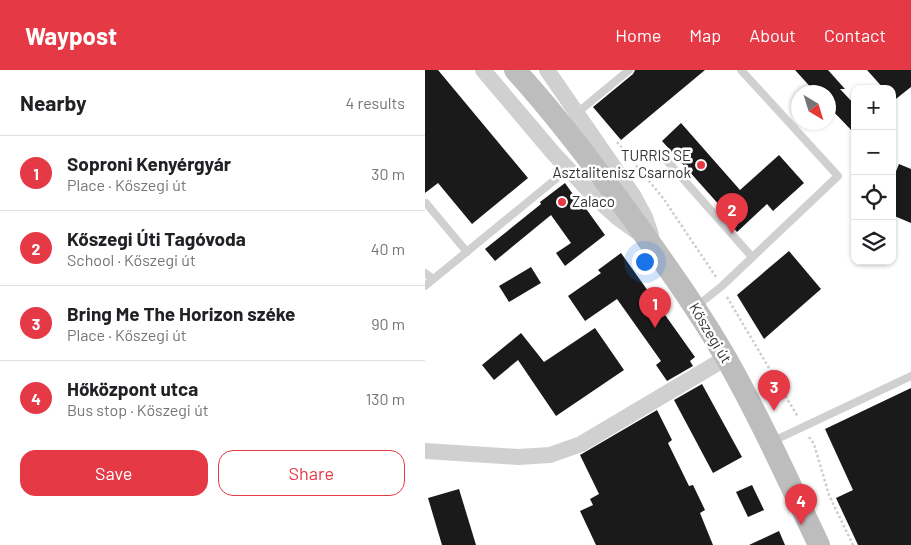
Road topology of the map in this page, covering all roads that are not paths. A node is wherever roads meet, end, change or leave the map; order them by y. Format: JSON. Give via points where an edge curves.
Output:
{"nodes":[{"id":1,"x":483,"y":70,"type":"edge"},
{"id":2,"x":515,"y":70,"type":"edge"},
{"id":3,"x":547,"y":70,"type":"edge"},
{"id":4,"x":629,"y":70,"type":"edge"},
{"id":5,"x":741,"y":70,"type":"edge"},
{"id":6,"x":577,"y":113,"type":"junction"},
{"id":7,"x":661,"y":154,"type":"dead end"},
{"id":8,"x":568,"y":169,"type":"junction"},
{"id":9,"x":426,"y":203,"type":"dead end"},
{"id":10,"x":467,"y":252,"type":"junction"},
{"id":11,"x":657,"y":254,"type":"junction"},
{"id":12,"x":753,"y":257,"type":"junction"},
{"id":13,"x":425,"y":273,"type":"edge"},
{"id":14,"x":433,"y":279,"type":"junction"},
{"id":15,"x":425,"y":286,"type":"edge"},
{"id":16,"x":696,"y":308,"type":"junction"},
{"id":17,"x":726,"y":358,"type":"junction"},
{"id":18,"x":911,"y":376,"type":"edge"},
{"id":19,"x":769,"y":443,"type":"junction"},
{"id":20,"x":425,"y":451,"type":"edge"},
{"id":21,"x":819,"y":545,"type":"edge"}],
"edges":[{"from":1,"to":8,"type":"street"},
{"from":2,"to":11,"type":"main road","name":"Kőszegi út","via":[[582,152]]},
{"from":3,"to":6,"type":"street"},
{"from":4,"to":6,"type":"lane"},
{"from":5,"to":12,"type":"lane","via":[[838,176]]},
{"from":6,"to":11,"type":"street","via":[[633,195]]},
{"from":7,"to":12,"type":"lane"},
{"from":8,"to":10,"type":"lane"},
{"from":8,"to":11,"type":"street"},
{"from":9,"to":10,"type":"lane"},
{"from":10,"to":14,"type":"lane"},
{"from":11,"to":16,"type":"main road","name":"Kőszegi út"},
{"from":12,"to":16,"type":"lane"},
{"from":13,"to":14,"type":"lane"},
{"from":14,"to":15,"type":"lane"},
{"from":16,"to":17,"type":"main road","name":"Kőszegi út"},
{"from":17,"to":19,"type":"main road","name":"Kőszegi út"},
{"from":17,"to":20,"type":"street","via":[[581,444],[551,455],[518,457]]},
{"from":18,"to":19,"type":"lane"},
{"from":19,"to":21,"type":"main road","name":"Kőszegi út"}]}
